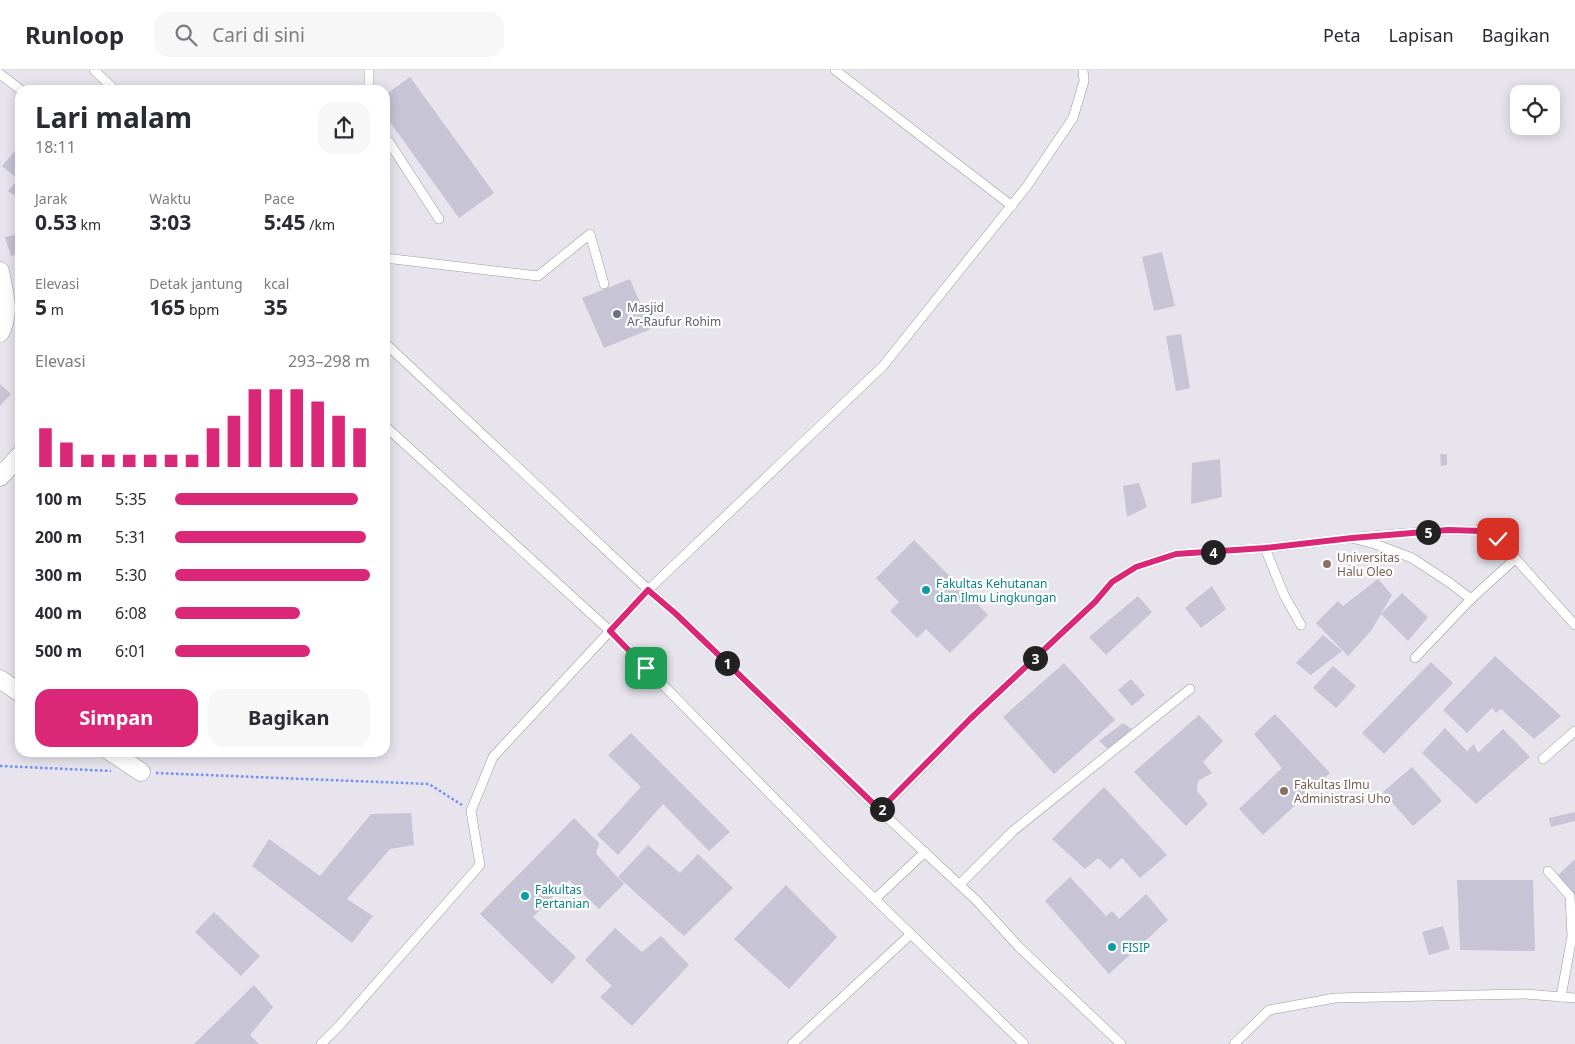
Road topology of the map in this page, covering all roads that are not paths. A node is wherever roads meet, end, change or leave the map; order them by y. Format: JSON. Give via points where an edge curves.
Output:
{"nodes":[{"id":1,"x":94,"y":70,"type":"edge"},
{"id":2,"x":369,"y":70,"type":"edge"},
{"id":3,"x":835,"y":70,"type":"edge"},
{"id":4,"x":1083,"y":70,"type":"edge"},
{"id":5,"x":0,"y":74,"type":"edge"},
{"id":6,"x":15,"y":85,"type":"edge"},
{"id":7,"x":110,"y":85,"type":"edge"},
{"id":8,"x":369,"y":85,"type":"edge"},
{"id":9,"x":390,"y":149,"type":"edge"},
{"id":10,"x":1012,"y":206,"type":"junction"},
{"id":11,"x":439,"y":219,"type":"dead end"},
{"id":12,"x":390,"y":259,"type":"edge"},
{"id":13,"x":0,"y":271,"type":"edge"},
{"id":14,"x":604,"y":284,"type":"dead end"},
{"id":15,"x":0,"y":333,"type":"edge"},
{"id":16,"x":390,"y":348,"type":"edge"},
{"id":17,"x":390,"y":431,"type":"edge"},
{"id":18,"x":15,"y":460,"type":"edge"},
{"id":19,"x":0,"y":477,"type":"edge"},
{"id":20,"x":1352,"y":538,"type":"junction"},
{"id":21,"x":1265,"y":548,"type":"junction"},
{"id":22,"x":1515,"y":558,"type":"junction"},
{"id":23,"x":648,"y":590,"type":"junction"},
{"id":24,"x":1471,"y":599,"type":"junction"},
{"id":25,"x":1301,"y":625,"type":"dead end"},
{"id":26,"x":1575,"y":625,"type":"edge"},
{"id":27,"x":610,"y":631,"type":"junction"},
{"id":28,"x":1415,"y":658,"type":"dead end"},
{"id":29,"x":0,"y":680,"type":"edge"},
{"id":30,"x":1190,"y":689,"type":"dead end"},
{"id":31,"x":15,"y":690,"type":"edge"},
{"id":32,"x":1575,"y":731,"type":"edge"},
{"id":33,"x":118,"y":757,"type":"edge"},
{"id":34,"x":1543,"y":759,"type":"dead end"},
{"id":35,"x":141,"y":772,"type":"road end"},
{"id":36,"x":880,"y":810,"type":"junction"},
{"id":37,"x":925,"y":852,"type":"junction"},
{"id":38,"x":1548,"y":871,"type":"dead end"},
{"id":39,"x":960,"y":884,"type":"junction"},
{"id":40,"x":875,"y":899,"type":"junction"},
{"id":41,"x":911,"y":934,"type":"junction"},
{"id":42,"x":1561,"y":997,"type":"junction"},
{"id":43,"x":1575,"y":998,"type":"edge"},
{"id":44,"x":321,"y":1044,"type":"edge"},
{"id":45,"x":792,"y":1044,"type":"edge"},
{"id":46,"x":1024,"y":1044,"type":"edge"},
{"id":47,"x":1121,"y":1044,"type":"edge"},
{"id":48,"x":1234,"y":1044,"type":"edge"}],
"edges":[{"from":1,"to":7,"type":"lane"},
{"from":2,"to":8,"type":"lane"},
{"from":3,"to":10,"type":"lane"},
{"from":4,"to":10,"type":"lane","via":[[1084,81],[1074,118]]},
{"from":5,"to":6,"type":"lane"},
{"from":9,"to":11,"type":"lane"},
{"from":10,"to":23,"type":"lane","via":[[883,366]]},
{"from":12,"to":14,"type":"lane","via":[[538,276],[590,234]]},
{"from":13,"to":15,"type":"street","via":[[7,309]]},
{"from":16,"to":23,"type":"lane"},
{"from":17,"to":27,"type":"lane"},
{"from":18,"to":19,"type":"street"},
{"from":20,"to":21,"type":"lane"},
{"from":20,"to":22,"type":"lane","via":[[1448,530],[1482,531],[1498,539]]},
{"from":20,"to":24,"type":"lane","via":[[1412,558]]},
{"from":21,"to":25,"type":"lane"},
{"from":21,"to":36,"type":"lane","via":[[1176,554],[1136,567],[1112,582]]},
{"from":22,"to":24,"type":"lane"},
{"from":22,"to":26,"type":"lane"},
{"from":23,"to":27,"type":"lane"},
{"from":23,"to":36,"type":"lane"},
{"from":24,"to":28,"type":"lane"},
{"from":27,"to":40,"type":"lane"},
{"from":27,"to":44,"type":"lane","via":[[493,757],[471,811],[480,865]]},
{"from":29,"to":31,"type":"street"},
{"from":30,"to":39,"type":"lane","via":[[1013,832]]},
{"from":32,"to":34,"type":"lane"},
{"from":33,"to":35,"type":"street"},
{"from":36,"to":37,"type":"lane"},
{"from":37,"to":39,"type":"lane"},
{"from":37,"to":40,"type":"lane"},
{"from":38,"to":42,"type":"lane","via":[[1570,896],[1572,936]]},
{"from":39,"to":47,"type":"lane","via":[[1019,947]]},
{"from":40,"to":41,"type":"lane"},
{"from":41,"to":45,"type":"lane"},
{"from":41,"to":46,"type":"lane"},
{"from":42,"to":43,"type":"lane"},
{"from":42,"to":48,"type":"lane","via":[[1525,994],[1335,998],[1268,1010]]}]}
